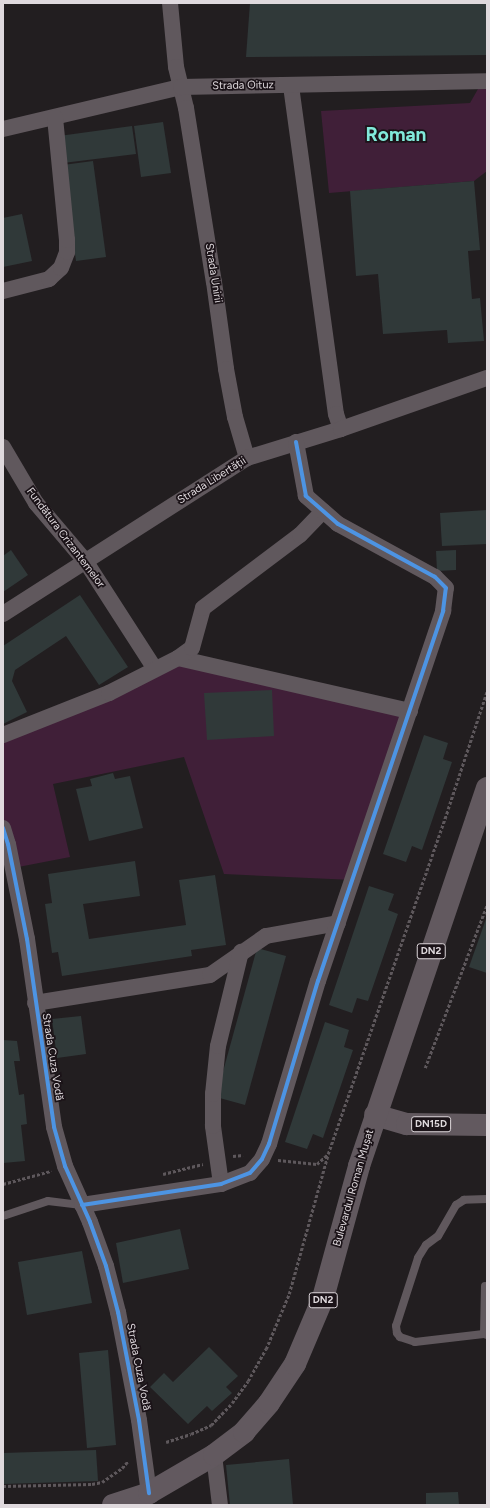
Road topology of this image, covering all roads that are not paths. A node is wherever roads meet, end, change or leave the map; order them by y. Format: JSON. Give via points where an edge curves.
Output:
{"nodes":[{"id":1,"x":170,"y":3,"type":"edge"},
{"id":2,"x":487,"y":81,"type":"edge"},
{"id":3,"x":291,"y":86,"type":"junction"},
{"id":4,"x":181,"y":87,"type":"junction"},
{"id":5,"x":55,"y":118,"type":"junction"},
{"id":6,"x":3,"y":129,"type":"edge"},
{"id":7,"x":3,"y":291,"type":"edge"},
{"id":8,"x":487,"y":378,"type":"edge"},
{"id":9,"x":341,"y":429,"type":"junction"},
{"id":10,"x":296,"y":442,"type":"junction"},
{"id":11,"x":3,"y":447,"type":"edge"},
{"id":12,"x":247,"y":458,"type":"junction"},
{"id":13,"x":323,"y":511,"type":"junction"},
{"id":14,"x":86,"y":562,"type":"junction"},
{"id":15,"x":3,"y":614,"type":"edge"},
{"id":16,"x":178,"y":658,"type":"junction"},
{"id":17,"x":155,"y":670,"type":"junction"},
{"id":18,"x":410,"y":711,"type":"junction"},
{"id":19,"x":3,"y":735,"type":"edge"},
{"id":20,"x":487,"y":788,"type":"edge"},
{"id":21,"x":3,"y":828,"type":"edge"},
{"id":22,"x":338,"y":923,"type":"junction"},
{"id":23,"x":241,"y":952,"type":"junction"},
{"id":24,"x":35,"y":1003,"type":"junction"},
{"id":25,"x":375,"y":1115,"type":"junction"},
{"id":26,"x":487,"y":1125,"type":"edge"},
{"id":27,"x":221,"y":1184,"type":"junction"},
{"id":28,"x":487,"y":1199,"type":"edge"},
{"id":29,"x":82,"y":1205,"type":"junction"},
{"id":30,"x":3,"y":1216,"type":"edge"},
{"id":31,"x":484,"y":1286,"type":"dead end"},
{"id":32,"x":486,"y":1334,"type":"edge"},
{"id":33,"x":214,"y":1455,"type":"junction"},
{"id":34,"x":149,"y":1493,"type":"junction"},
{"id":35,"x":113,"y":1505,"type":"edge"},
{"id":36,"x":220,"y":1505,"type":"edge"}],
"edges":[{"from":1,"to":4,"type":"street","name":"Strada Unirii","via":[[176,66]]},
{"from":2,"to":3,"type":"street","name":"Strada Oituz"},
{"from":3,"to":4,"type":"street","name":"Strada Oituz"},
{"from":3,"to":9,"type":"street","via":[[336,414]]},
{"from":4,"to":5,"type":"street","name":"Strada Oituz"},
{"from":4,"to":12,"type":"street","name":"Strada Unirii","via":[[234,417]]},
{"from":5,"to":6,"type":"street","name":"Strada Oituz"},
{"from":5,"to":7,"type":"street","via":[[67,252],[61,268],[49,279]]},
{"from":8,"to":9,"type":"street","name":"Strada Libertății"},
{"from":9,"to":10,"type":"street","name":"Strada Libertății"},
{"from":10,"to":12,"type":"street","name":"Strada Libertății"},
{"from":10,"to":13,"type":"street","via":[[306,496]]},
{"from":11,"to":14,"type":"street","name":"Fundătura Crizantemelor","via":[[36,504]]},
{"from":12,"to":14,"type":"street","name":"Strada Libertății"},
{"from":13,"to":16,"type":"street","via":[[300,535],[203,608],[192,648]]},
{"from":13,"to":18,"type":"street","via":[[338,524],[435,578],[446,588],[443,611]]},
{"from":14,"to":15,"type":"street","name":"Strada Libertății"},
{"from":14,"to":17,"type":"street","name":"Fundătura Crizantemelor"},
{"from":16,"to":17,"type":"street"},
{"from":16,"to":18,"type":"street"},
{"from":17,"to":19,"type":"street","via":[[109,693]]},
{"from":18,"to":22,"type":"street"},
{"from":20,"to":25,"type":"main road","name":"Bulevardul Roman Mușat","number":"DN2"},
{"from":21,"to":24,"type":"street","name":"Strada Cuza Vodă","via":[[26,939]]},
{"from":22,"to":23,"type":"street","via":[[266,936]]},
{"from":22,"to":27,"type":"street","via":[[269,1144],[262,1159],[250,1173]]},
{"from":23,"to":24,"type":"street","via":[[210,975]]},
{"from":23,"to":27,"type":"street","via":[[218,1046],[213,1094],[213,1126]]},
{"from":24,"to":29,"type":"street","name":"Strada Cuza Vodă","via":[[54,1127],[65,1166]]},
{"from":25,"to":26,"type":"main road","number":"DN15D","via":[[407,1124]]},
{"from":25,"to":33,"type":"main road","name":"Bulevardul Roman Mușat","number":"DN2","via":[[323,1298],[295,1364],[244,1432]]},
{"from":27,"to":29,"type":"street"},
{"from":28,"to":32,"type":"lane","via":[[464,1200],[456,1205],[438,1236],[426,1245],[418,1258],[396,1326],[400,1337],[415,1342]]},
{"from":29,"to":30,"type":"lane","via":[[48,1201]]},
{"from":29,"to":34,"type":"street","name":"Strada Cuza Vodă","via":[[106,1266],[118,1312],[139,1420]]},
{"from":31,"to":32,"type":"lane"},
{"from":33,"to":34,"type":"main road","name":"Bulevardul Roman Mușat","number":"DN2"},
{"from":33,"to":36,"type":"street"},
{"from":34,"to":35,"type":"main road","name":"Bulevardul Roman Mușat","number":"DN2"}]}
